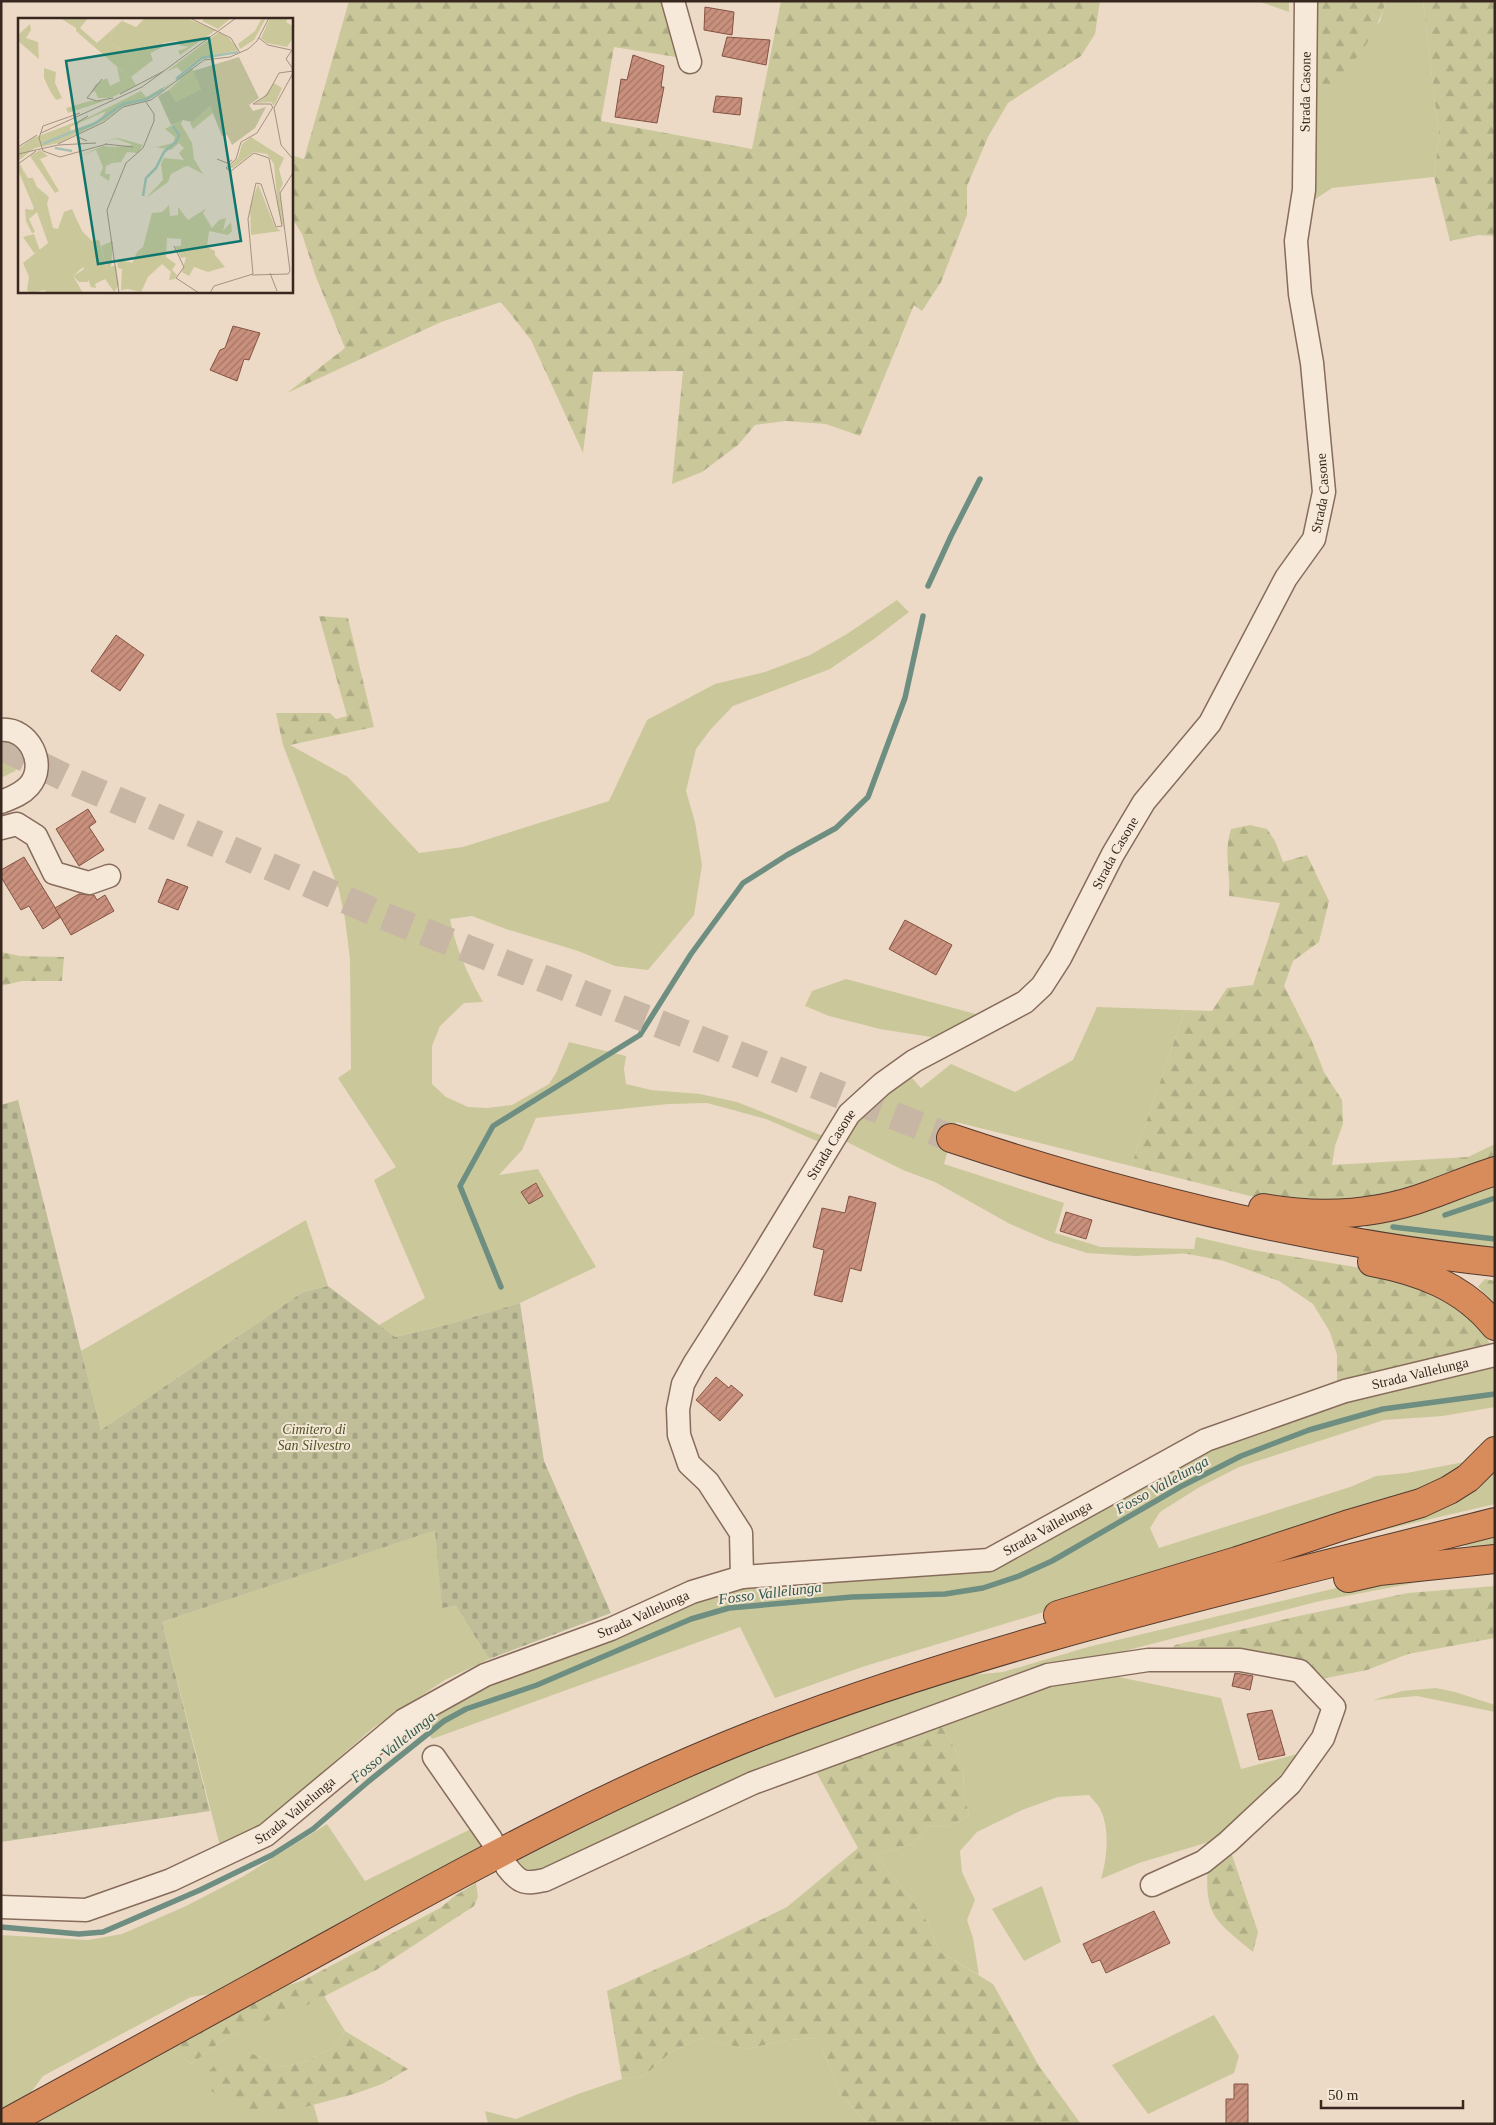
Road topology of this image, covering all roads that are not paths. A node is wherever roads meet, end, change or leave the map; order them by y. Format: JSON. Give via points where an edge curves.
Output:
{"nodes":[{"id":1,"x":673,"y":1,"type":"edge"},
{"id":2,"x":1306,"y":1,"type":"edge"},
{"id":3,"x":690,"y":62,"type":"dead end"},
{"id":4,"x":1,"y":730,"type":"edge"},
{"id":5,"x":1,"y":802,"type":"edge"},
{"id":6,"x":1,"y":828,"type":"edge"},
{"id":7,"x":109,"y":876,"type":"dead end"},
{"id":8,"x":951,"y":1138,"type":"tunnel mouth"},
{"id":9,"x":1495,"y":1171,"type":"edge"},
{"id":10,"x":1211,"y":1213,"type":"junction"},
{"id":11,"x":1279,"y":1228,"type":"junction"},
{"id":12,"x":1495,"y":1262,"type":"edge"},
{"id":13,"x":1495,"y":1326,"type":"edge"},
{"id":14,"x":1495,"y":1355,"type":"edge"},
{"id":15,"x":1495,"y":1451,"type":"edge"},
{"id":16,"x":1495,"y":1522,"type":"edge"},
{"id":17,"x":1495,"y":1559,"type":"edge"},
{"id":18,"x":1285,"y":1576,"type":"junction"},
{"id":19,"x":742,"y":1578,"type":"junction"},
{"id":20,"x":987,"y":1654,"type":"junction"},
{"id":21,"x":434,"y":1757,"type":"dead end"},
{"id":22,"x":491,"y":1839,"type":"dead end"},
{"id":23,"x":507,"y":1867,"type":"dead end"},
{"id":24,"x":1152,"y":1886,"type":"dead end"},
{"id":25,"x":1,"y":1907,"type":"edge"},
{"id":26,"x":4,"y":2124,"type":"edge"}],
"edges":[{"from":1,"to":3,"type":"street"},
{"from":2,"to":19,"type":"street","name":"Strada Casone","via":[[1304,190],[1296,241],[1300,294],[1313,369],[1324,492],[1314,539],[1286,578],[1210,723],[1144,802],[1042,986],[1026,1002],[914,1061],[849,1114],[694,1364],[683,1384],[678,1408],[679,1435],[689,1464],[708,1482],[741,1533]]},
{"from":4,"to":5,"type":"street","via":[[11,729],[24,737],[34,751],[37,772],[20,794]]},
{"from":6,"to":7,"type":"street","via":[[17,824],[36,836],[54,873],[89,883]]},
{"from":8,"to":10,"type":"highway","via":[[1087,1182]]},
{"from":9,"to":10,"type":"highway","via":[[1430,1196],[1377,1210],[1300,1213],[1232,1203]]},
{"from":10,"to":11,"type":"highway"},
{"from":11,"to":12,"type":"highway","via":[[1367,1245]]},
{"from":11,"to":13,"type":"highway","via":[[1304,1248],[1425,1275],[1462,1295]]},
{"from":14,"to":19,"type":"street","name":"Strada Vallelunga","via":[[1345,1390],[1206,1440],[989,1560]]},
{"from":15,"to":20,"type":"highway","via":[[1468,1478],[1421,1503],[1000,1632]]},
{"from":16,"to":18,"type":"highway"},
{"from":17,"to":18,"type":"highway","via":[[1379,1571],[1310,1587]]},
{"from":18,"to":20,"type":"highway"},
{"from":19,"to":25,"type":"street","name":"Strada Vallelunga","via":[[692,1592],[611,1629],[485,1675],[404,1720],[266,1835],[171,1880],[86,1910]]},
{"from":20,"to":26,"type":"highway","via":[[758,1733],[558,1824],[452,1877]]},
{"from":21,"to":22,"type":"street"},
{"from":23,"to":24,"type":"street","via":[[519,1881],[529,1884],[545,1880],[753,1783],[1048,1675],[1148,1660],[1197,1659],[1240,1660],[1300,1671],[1334,1707],[1323,1738],[1290,1784],[1228,1842],[1204,1862]]}]}
